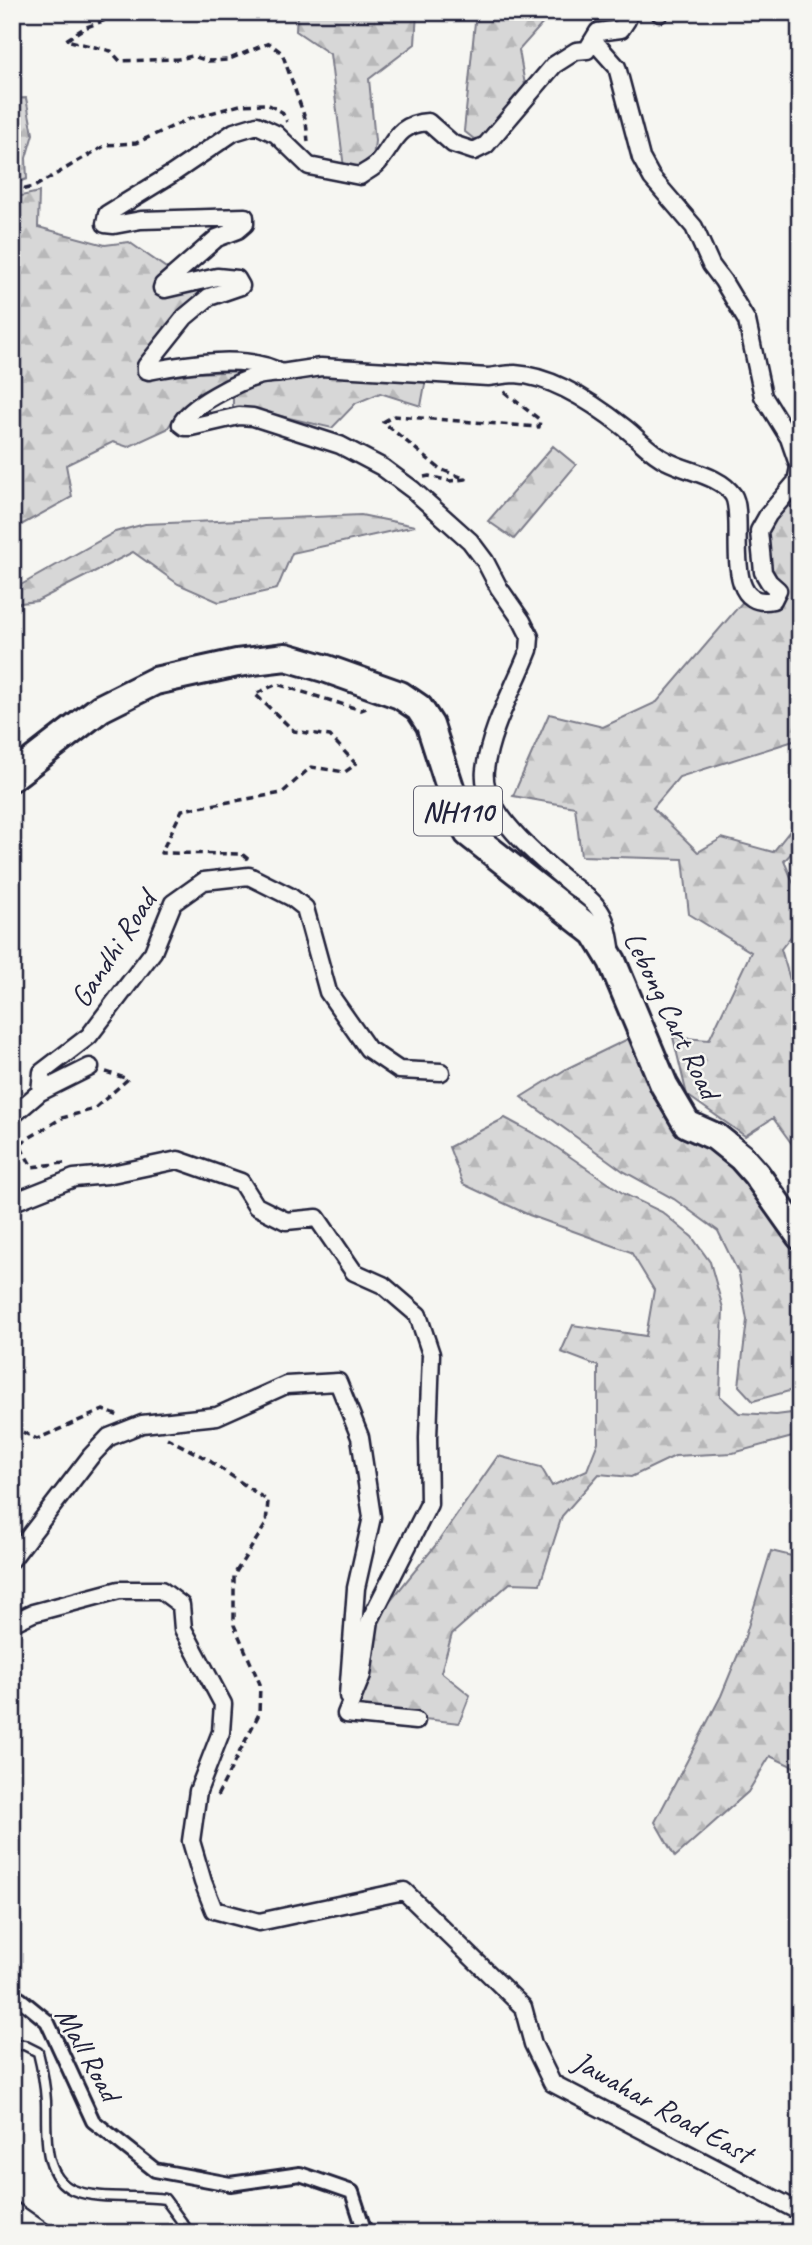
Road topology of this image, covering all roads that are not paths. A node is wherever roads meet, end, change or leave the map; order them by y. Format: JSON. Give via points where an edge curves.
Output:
{"nodes":[{"id":1,"x":627,"y":12,"type":"edge"},
{"id":2,"x":593,"y":40,"type":"junction"},
{"id":3,"x":281,"y":373,"type":"junction"},
{"id":4,"x":12,"y":777,"type":"edge"},
{"id":5,"x":612,"y":961,"type":"junction"},
{"id":6,"x":90,"y":1067,"type":"road end"},
{"id":7,"x":441,"y":1072,"type":"dead end"},
{"id":8,"x":40,"y":1092,"type":"junction"},
{"id":9,"x":12,"y":1116,"type":"edge"},
{"id":10,"x":12,"y":1205,"type":"edge"},
{"id":11,"x":800,"y":1236,"type":"edge"},
{"id":12,"x":12,"y":1559,"type":"edge"},
{"id":13,"x":12,"y":1623,"type":"edge"},
{"id":14,"x":346,"y":1714,"type":"junction"},
{"id":15,"x":416,"y":1721,"type":"dead end"},
{"id":16,"x":12,"y":2000,"type":"edge"},
{"id":17,"x":12,"y":2045,"type":"edge"},
{"id":18,"x":12,"y":2210,"type":"edge"},
{"id":19,"x":800,"y":2213,"type":"edge"},
{"id":20,"x":45,"y":2233,"type":"edge"},
{"id":21,"x":190,"y":2233,"type":"edge"},
{"id":22,"x":367,"y":2233,"type":"edge"}],
"edges":[{"from":1,"to":2,"type":"street","via":[[621,29],[598,32]]},
{"from":2,"to":3,"type":"street","via":[[587,50],[576,51],[554,65],[486,145],[474,151],[453,144],[428,122],[414,123],[400,132],[378,164],[359,176],[309,166],[276,134],[257,125],[234,132],[107,214],[105,224],[114,225],[245,217],[238,230],[216,238],[162,288],[217,277],[237,279],[242,286],[209,297],[185,317],[146,370],[232,363],[270,366]]},
{"from":2,"to":3,"type":"street","via":[[617,67],[641,158],[694,227],[711,265],[747,321],[763,396],[789,438],[799,467],[796,482],[759,531],[763,572],[778,590],[773,600],[754,598],[742,582],[732,494],[718,481],[666,461],[606,414],[555,385],[516,374],[488,377],[321,367]]},
{"from":3,"to":5,"type":"street","via":[[229,388],[198,406],[181,424],[191,427],[253,417],[340,445],[407,485],[470,541],[530,637],[529,650],[496,728],[485,788],[498,812],[542,860],[598,907],[609,932]]},
{"from":4,"to":5,"type":"highway","name":"Lebong Cart Road","number":"NH110","via":[[101,708],[155,681],[286,657],[327,669],[400,695],[419,708],[430,725],[468,833],[595,933]]},
{"from":5,"to":11,"type":"highway","name":"Lebong Cart Road","number":"NH110","via":[[664,1085],[687,1124],[716,1137],[741,1157]]},
{"from":6,"to":8,"type":"street"},
{"from":7,"to":8,"type":"street","name":"Gandhi Road","via":[[399,1070],[368,1049],[328,992],[305,908],[249,876],[204,881],[173,903],[153,952],[89,1037],[42,1072]]},
{"from":8,"to":9,"type":"street","name":"Gandhi Road"},
{"from":10,"to":14,"type":"street","via":[[74,1178],[178,1160],[241,1182],[256,1206],[286,1221],[317,1218],[354,1272],[383,1284],[418,1315],[431,1354],[429,1504],[370,1620],[362,1675]]},
{"from":12,"to":14,"type":"street","via":[[109,1437],[142,1424],[217,1416],[286,1385],[338,1382],[360,1437],[372,1517],[356,1588]]},
{"from":13,"to":19,"type":"street","name":"Jawahar Road East","via":[[119,1590],[161,1590],[181,1605],[183,1629],[223,1704],[221,1732],[198,1791],[191,1841],[214,1910],[259,1922],[404,1891],[523,2007],[533,2044],[552,2083]]},
{"from":14,"to":15,"type":"street"},
{"from":16,"to":22,"type":"street","name":"Mall Road","via":[[20,1999],[47,2021],[93,2121],[155,2170],[230,2184],[300,2174],[352,2192]]},
{"from":17,"to":21,"type":"lane","via":[[38,2052],[46,2102],[46,2143],[60,2179],[72,2190],[165,2199]]},
{"from":18,"to":20,"type":"street"}]}
